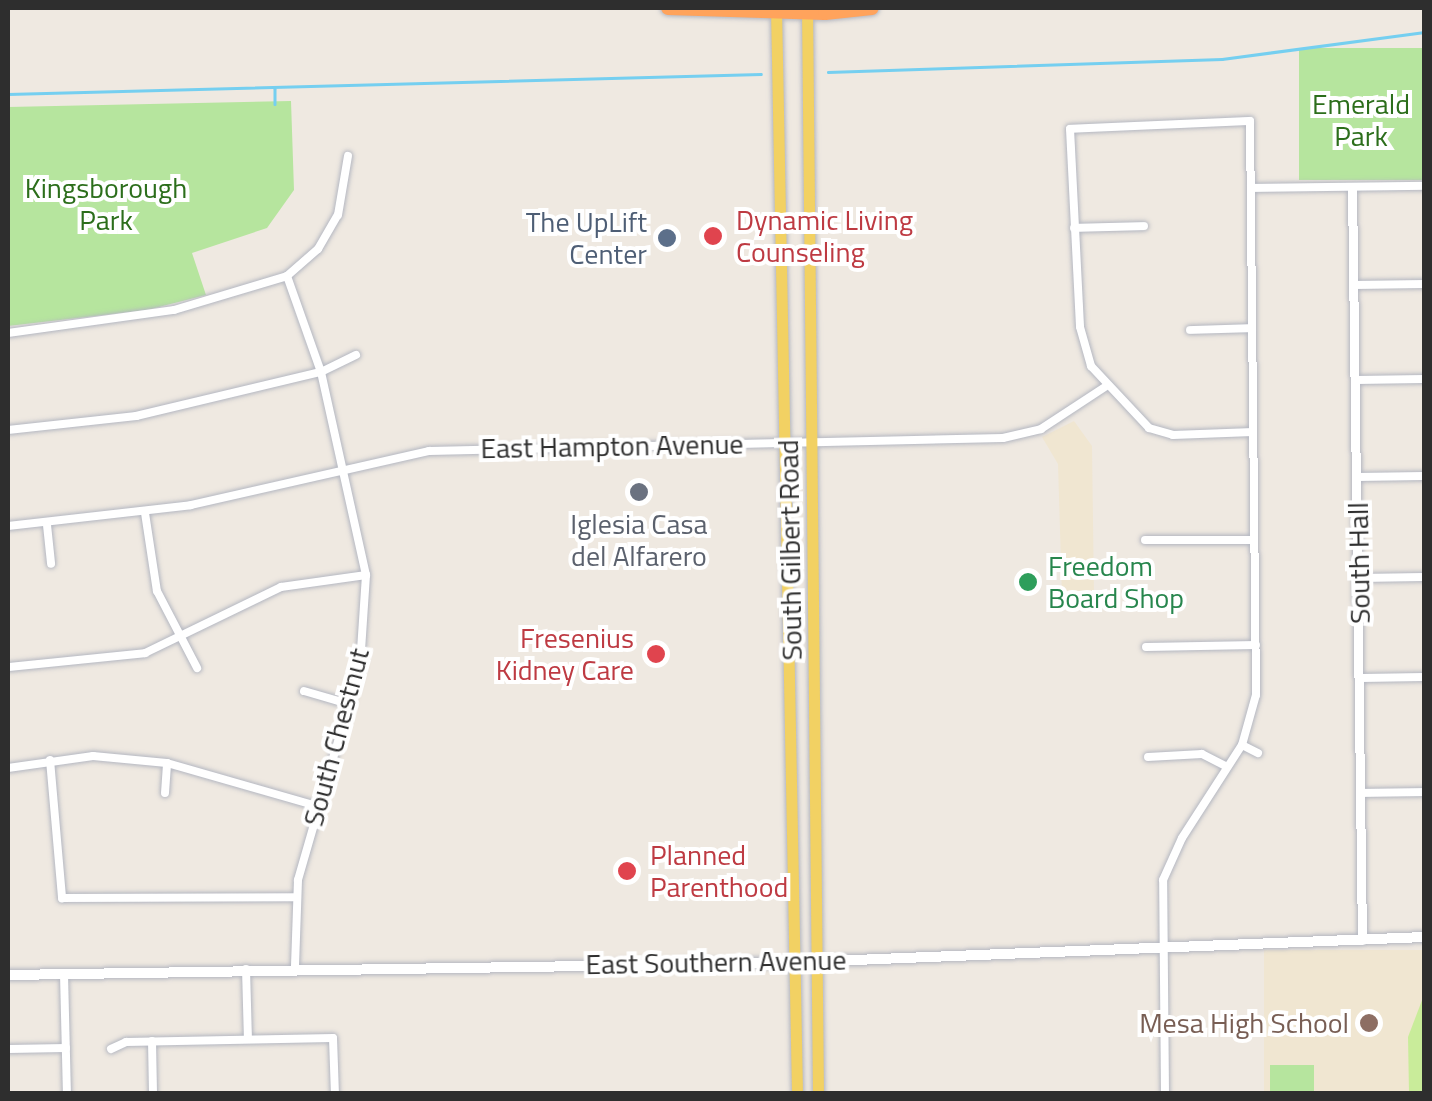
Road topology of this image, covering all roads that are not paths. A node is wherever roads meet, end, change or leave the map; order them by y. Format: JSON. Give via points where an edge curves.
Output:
{"nodes":[{"id":1,"x":668,"y":8,"type":"edge"},
{"id":2,"x":872,"y":8,"type":"edge"},
{"id":3,"x":776,"y":10,"type":"edge"},
{"id":4,"x":807,"y":10,"type":"edge"},
{"id":5,"x":348,"y":156,"type":"dead end"},
{"id":6,"x":1424,"y":186,"type":"edge"},
{"id":7,"x":1352,"y":187,"type":"junction"},
{"id":8,"x":1251,"y":188,"type":"junction"},
{"id":9,"x":1144,"y":226,"type":"dead end"},
{"id":10,"x":1074,"y":228,"type":"junction"},
{"id":11,"x":287,"y":276,"type":"junction"},
{"id":12,"x":1424,"y":284,"type":"edge"},
{"id":13,"x":1354,"y":285,"type":"junction"},
{"id":14,"x":1252,"y":328,"type":"junction"},
{"id":15,"x":1190,"y":330,"type":"dead end"},
{"id":16,"x":8,"y":333,"type":"edge"},
{"id":17,"x":356,"y":355,"type":"dead end"},
{"id":18,"x":321,"y":372,"type":"junction"},
{"id":19,"x":1424,"y":379,"type":"edge"},
{"id":20,"x":1356,"y":380,"type":"junction"},
{"id":21,"x":1104,"y":387,"type":"junction"},
{"id":22,"x":8,"y":430,"type":"edge"},
{"id":23,"x":1253,"y":432,"type":"junction"},
{"id":24,"x":789,"y":442,"type":"junction"},
{"id":25,"x":807,"y":442,"type":"junction"},
{"id":26,"x":345,"y":466,"type":"junction"},
{"id":27,"x":1357,"y":476,"type":"junction"},
{"id":28,"x":1424,"y":476,"type":"edge"},
{"id":29,"x":145,"y":514,"type":"junction"},
{"id":30,"x":47,"y":525,"type":"junction"},
{"id":31,"x":8,"y":526,"type":"edge"},
{"id":32,"x":1145,"y":540,"type":"dead end"},
{"id":33,"x":1254,"y":540,"type":"junction"},
{"id":34,"x":51,"y":564,"type":"dead end"},
{"id":35,"x":366,"y":575,"type":"junction"},
{"id":36,"x":1424,"y":577,"type":"edge"},
{"id":37,"x":1359,"y":578,"type":"junction"},
{"id":38,"x":180,"y":637,"type":"junction"},
{"id":39,"x":1256,"y":645,"type":"junction"},
{"id":40,"x":1146,"y":646,"type":"dead end"},
{"id":41,"x":8,"y":667,"type":"edge"},
{"id":42,"x":196,"y":668,"type":"dead end"},
{"id":43,"x":1424,"y":676,"type":"edge"},
{"id":44,"x":1361,"y":678,"type":"junction"},
{"id":45,"x":304,"y":690,"type":"dead end"},
{"id":46,"x":350,"y":704,"type":"junction"},
{"id":47,"x":1242,"y":745,"type":"junction"},
{"id":48,"x":1258,"y":753,"type":"dead end"},
{"id":49,"x":1148,"y":757,"type":"dead end"},
{"id":50,"x":50,"y":760,"type":"junction"},
{"id":51,"x":167,"y":762,"type":"junction"},
{"id":52,"x":1226,"y":767,"type":"junction"},
{"id":53,"x":8,"y":768,"type":"edge"},
{"id":54,"x":1424,"y":792,"type":"edge"},
{"id":55,"x":165,"y":793,"type":"dead end"},
{"id":56,"x":1361,"y":793,"type":"junction"},
{"id":57,"x":316,"y":806,"type":"junction"},
{"id":58,"x":296,"y":897,"type":"junction"},
{"id":59,"x":1424,"y":938,"type":"edge"},
{"id":60,"x":1362,"y":940,"type":"junction"},
{"id":61,"x":1161,"y":947,"type":"junction"},
{"id":62,"x":795,"y":962,"type":"junction"},
{"id":63,"x":816,"y":962,"type":"junction"},
{"id":64,"x":295,"y":968,"type":"junction"},
{"id":65,"x":246,"y":969,"type":"junction"},
{"id":66,"x":64,"y":974,"type":"junction"},
{"id":67,"x":8,"y":975,"type":"edge"},
{"id":68,"x":248,"y":1040,"type":"junction"},
{"id":69,"x":152,"y":1041,"type":"junction"},
{"id":70,"x":66,"y":1048,"type":"junction"},
{"id":71,"x":8,"y":1049,"type":"edge"},
{"id":72,"x":110,"y":1049,"type":"dead end"},
{"id":73,"x":67,"y":1094,"type":"edge"},
{"id":74,"x":153,"y":1094,"type":"edge"},
{"id":75,"x":334,"y":1094,"type":"edge"},
{"id":76,"x":797,"y":1094,"type":"edge"},
{"id":77,"x":818,"y":1094,"type":"edge"},
{"id":78,"x":1165,"y":1094,"type":"edge"}],
"edges":[{"from":1,"to":3,"type":"highway"},
{"from":2,"to":4,"type":"highway"},
{"from":3,"to":4,"type":"highway"},
{"from":3,"to":24,"type":"main road","name":"South Gilbert Road"},
{"from":4,"to":25,"type":"main road","name":"South Gilbert Road"},
{"from":5,"to":11,"type":"street","via":[[338,215],[318,249]]},
{"from":6,"to":7,"type":"street"},
{"from":7,"to":8,"type":"street"},
{"from":7,"to":13,"type":"street","name":"South Hall"},
{"from":8,"to":10,"type":"street","via":[[1250,121],[1070,129]]},
{"from":8,"to":14,"type":"street"},
{"from":9,"to":10,"type":"street"},
{"from":10,"to":21,"type":"street","via":[[1082,346]]},
{"from":11,"to":16,"type":"street","via":[[174,310]]},
{"from":11,"to":18,"type":"street","name":"South Chestnut"},
{"from":12,"to":13,"type":"street"},
{"from":13,"to":20,"type":"street","name":"South Hall"},
{"from":14,"to":15,"type":"street"},
{"from":14,"to":23,"type":"street"},
{"from":17,"to":18,"type":"street"},
{"from":18,"to":22,"type":"street","via":[[136,416]]},
{"from":18,"to":26,"type":"street","name":"South Chestnut"},
{"from":19,"to":20,"type":"street"},
{"from":20,"to":27,"type":"street","name":"South Hall"},
{"from":21,"to":23,"type":"street","via":[[1136,419],[1165,434]]},
{"from":21,"to":25,"type":"street","name":"East Hampton Avenue","via":[[1055,422],[1020,435]]},
{"from":23,"to":33,"type":"street"},
{"from":24,"to":25,"type":"street","name":"East Hampton Avenue"},
{"from":24,"to":26,"type":"street","name":"East Hampton Avenue","via":[[437,450]]},
{"from":24,"to":62,"type":"main road","name":"South Gilbert Road"},
{"from":25,"to":63,"type":"main road","name":"South Gilbert Road"},
{"from":26,"to":29,"type":"street","name":"East Hampton Avenue"},
{"from":26,"to":35,"type":"street","name":"South Chestnut"},
{"from":27,"to":28,"type":"street"},
{"from":27,"to":37,"type":"street","name":"South Hall"},
{"from":29,"to":30,"type":"street","name":"East Hampton Avenue"},
{"from":29,"to":38,"type":"street","via":[[157,590]]},
{"from":30,"to":31,"type":"street","name":"East Hampton Avenue"},
{"from":30,"to":34,"type":"street"},
{"from":32,"to":33,"type":"street"},
{"from":33,"to":39,"type":"street"},
{"from":35,"to":38,"type":"street","via":[[281,588]]},
{"from":35,"to":46,"type":"street","name":"South Chestnut","via":[[360,665]]},
{"from":36,"to":37,"type":"street"},
{"from":37,"to":44,"type":"street","name":"South Hall"},
{"from":38,"to":41,"type":"street","via":[[127,658]]},
{"from":38,"to":42,"type":"street"},
{"from":39,"to":40,"type":"street"},
{"from":39,"to":47,"type":"street","via":[[1256,695]]},
{"from":43,"to":44,"type":"street"},
{"from":44,"to":56,"type":"street","name":"South Hall"},
{"from":45,"to":46,"type":"street"},
{"from":46,"to":57,"type":"street","name":"South Chestnut"},
{"from":47,"to":48,"type":"street"},
{"from":47,"to":52,"type":"street"},
{"from":49,"to":52,"type":"street","via":[[1202,754]]},
{"from":50,"to":51,"type":"street"},
{"from":50,"to":53,"type":"street"},
{"from":50,"to":58,"type":"street","via":[[62,898]]},
{"from":51,"to":55,"type":"street"},
{"from":51,"to":57,"type":"street"},
{"from":52,"to":61,"type":"street","via":[[1166,869]]},
{"from":54,"to":56,"type":"street"},
{"from":56,"to":60,"type":"street","name":"South Hall"},
{"from":57,"to":58,"type":"street","name":"South Chestnut"},
{"from":58,"to":64,"type":"street","name":"South Chestnut"},
{"from":59,"to":60,"type":"main road","name":"East Southern Avenue"},
{"from":60,"to":61,"type":"main road","name":"East Southern Avenue"},
{"from":61,"to":63,"type":"main road","name":"East Southern Avenue"},
{"from":61,"to":78,"type":"street"},
{"from":62,"to":63,"type":"main road","name":"East Southern Avenue"},
{"from":62,"to":64,"type":"main road","name":"East Southern Avenue"},
{"from":62,"to":76,"type":"main road","name":"South Gilbert Road"},
{"from":63,"to":77,"type":"main road","name":"South Gilbert Road"},
{"from":64,"to":65,"type":"main road","name":"East Southern Avenue"},
{"from":65,"to":66,"type":"main road","name":"East Southern Avenue"},
{"from":65,"to":68,"type":"street"},
{"from":66,"to":67,"type":"main road","name":"East Southern Avenue"},
{"from":66,"to":70,"type":"street"},
{"from":68,"to":69,"type":"street"},
{"from":68,"to":75,"type":"street","via":[[333,1038]]},
{"from":69,"to":72,"type":"street"},
{"from":69,"to":74,"type":"street"},
{"from":70,"to":71,"type":"street"},
{"from":70,"to":73,"type":"street"}]}
